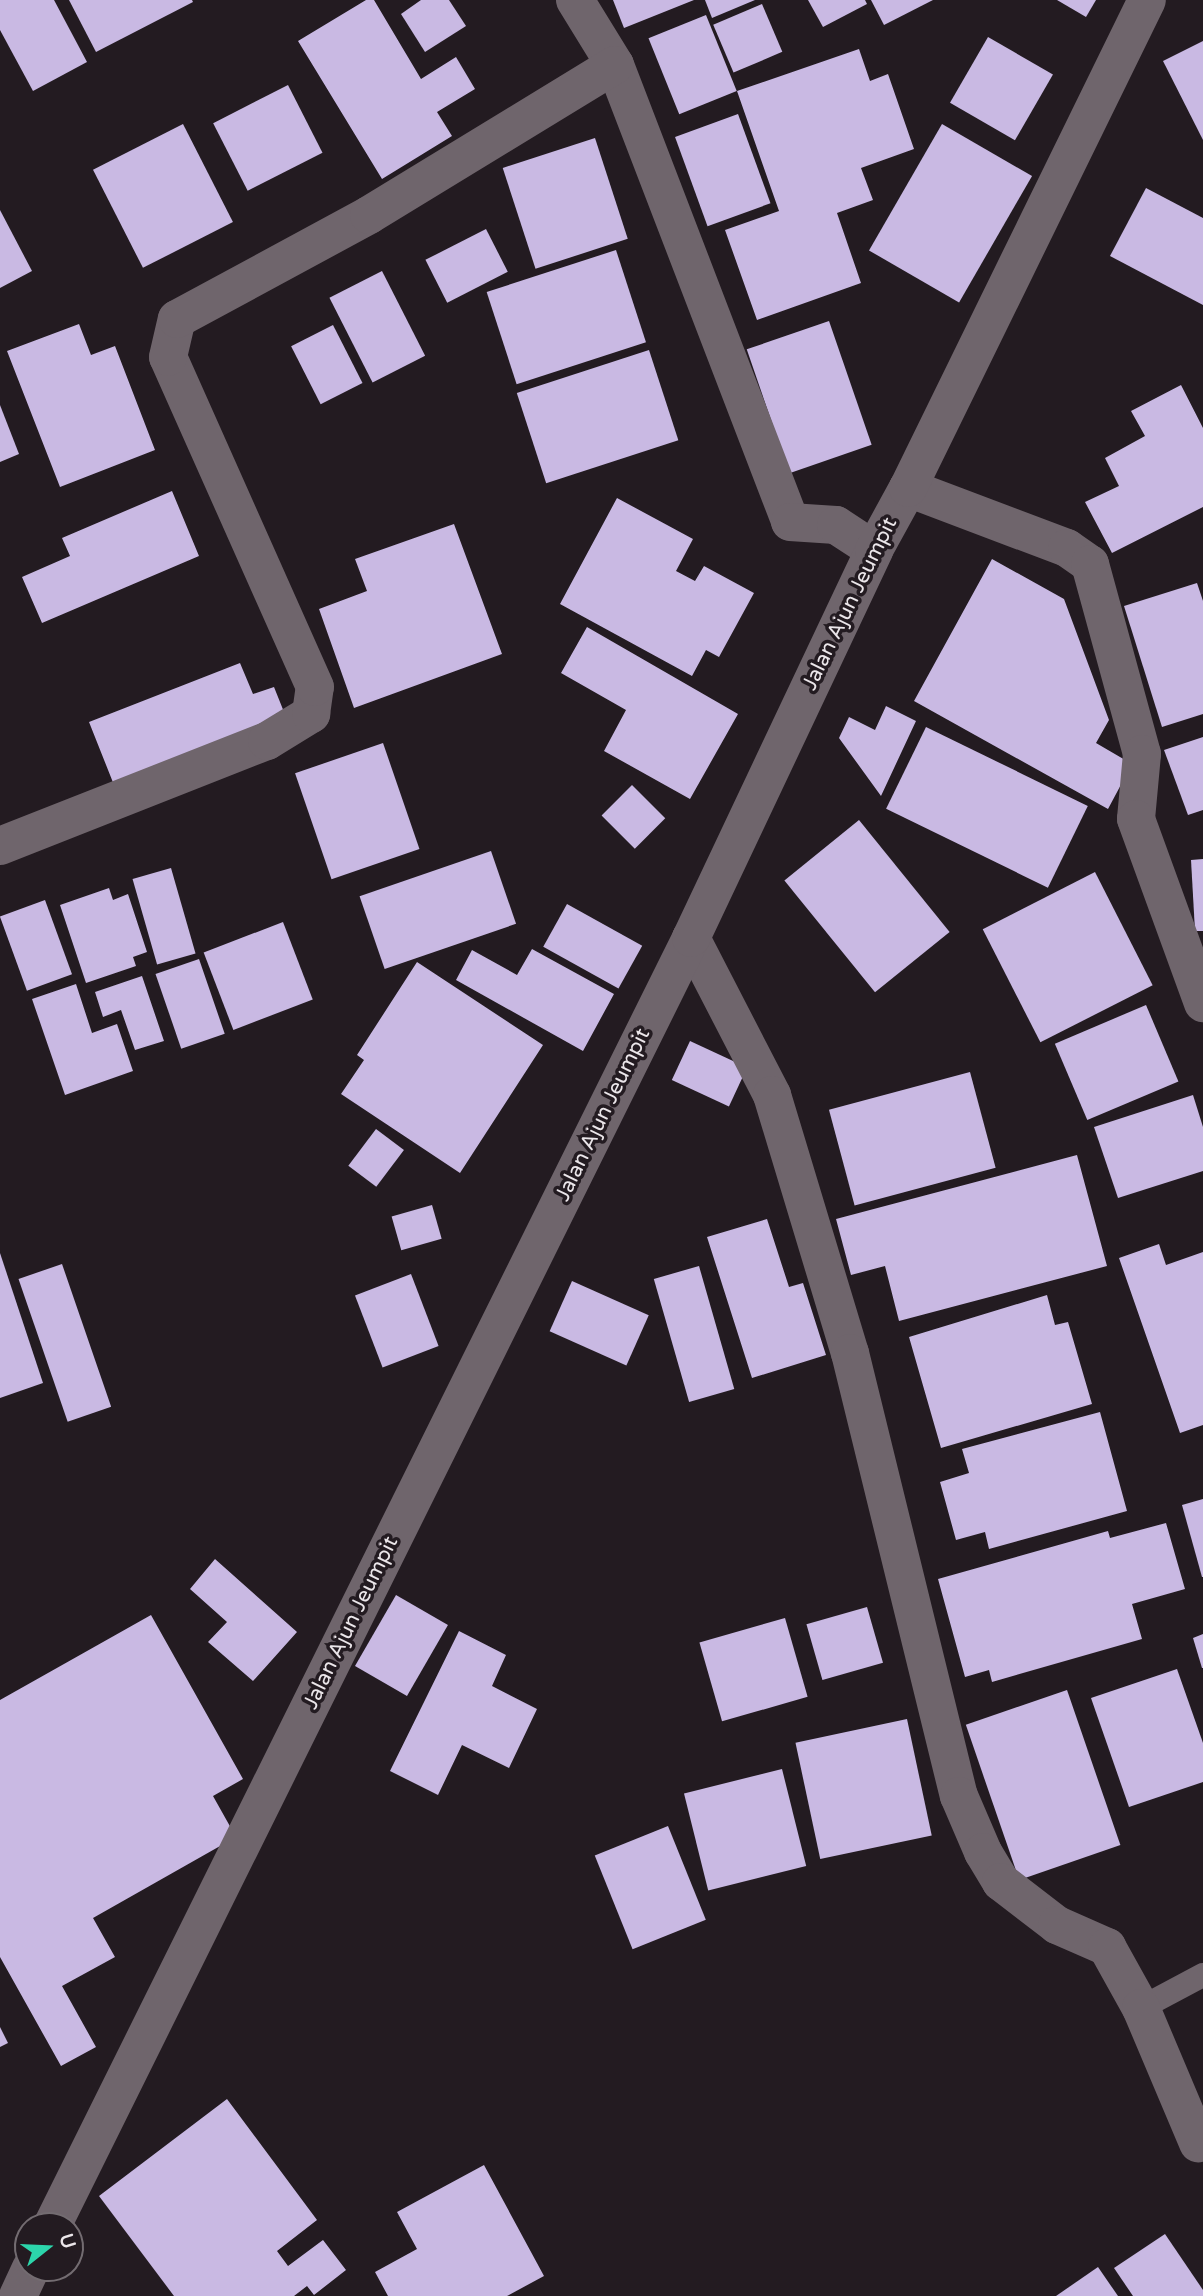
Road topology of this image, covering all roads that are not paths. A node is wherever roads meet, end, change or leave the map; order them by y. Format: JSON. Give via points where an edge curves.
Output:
{"nodes":[{"id":1,"x":575,"y":0,"type":"edge"},
{"id":2,"x":1147,"y":0,"type":"edge"},
{"id":3,"x":615,"y":65,"type":"junction"},
{"id":4,"x":908,"y":488,"type":"junction"},
{"id":5,"x":874,"y":550,"type":"junction"},
{"id":6,"x":0,"y":846,"type":"edge"},
{"id":7,"x":691,"y":938,"type":"junction"},
{"id":8,"x":1203,"y":1003,"type":"edge"},
{"id":9,"x":1203,"y":1975,"type":"edge"},
{"id":10,"x":1141,"y":2008,"type":"junction"},
{"id":11,"x":1198,"y":2143,"type":"dead end"},
{"id":12,"x":59,"y":2212,"type":"edge"}],
"edges":[{"from":1,"to":3,"type":"street"},
{"from":2,"to":4,"type":"street","name":"Jalan Ajun Jeumpit"},
{"from":3,"to":5,"type":"street","via":[[790,522],[836,525]]},
{"from":3,"to":6,"type":"street","via":[[369,215],[177,319],[168,357],[315,687],[311,715],[267,741]]},
{"from":4,"to":5,"type":"street","name":"Jalan Ajun Jeumpit"},
{"from":4,"to":8,"type":"street","via":[[1068,548],[1090,564],[1142,754],[1136,819]]},
{"from":5,"to":7,"type":"street","name":"Jalan Ajun Jeumpit"},
{"from":7,"to":10,"type":"street","via":[[772,1095],[850,1353],[959,1796],[1000,1882],[1057,1925],[1107,1948]]},
{"from":7,"to":12,"type":"street","name":"Jalan Ajun Jeumpit"},
{"from":9,"to":10,"type":"lane"},
{"from":10,"to":11,"type":"street"}]}
